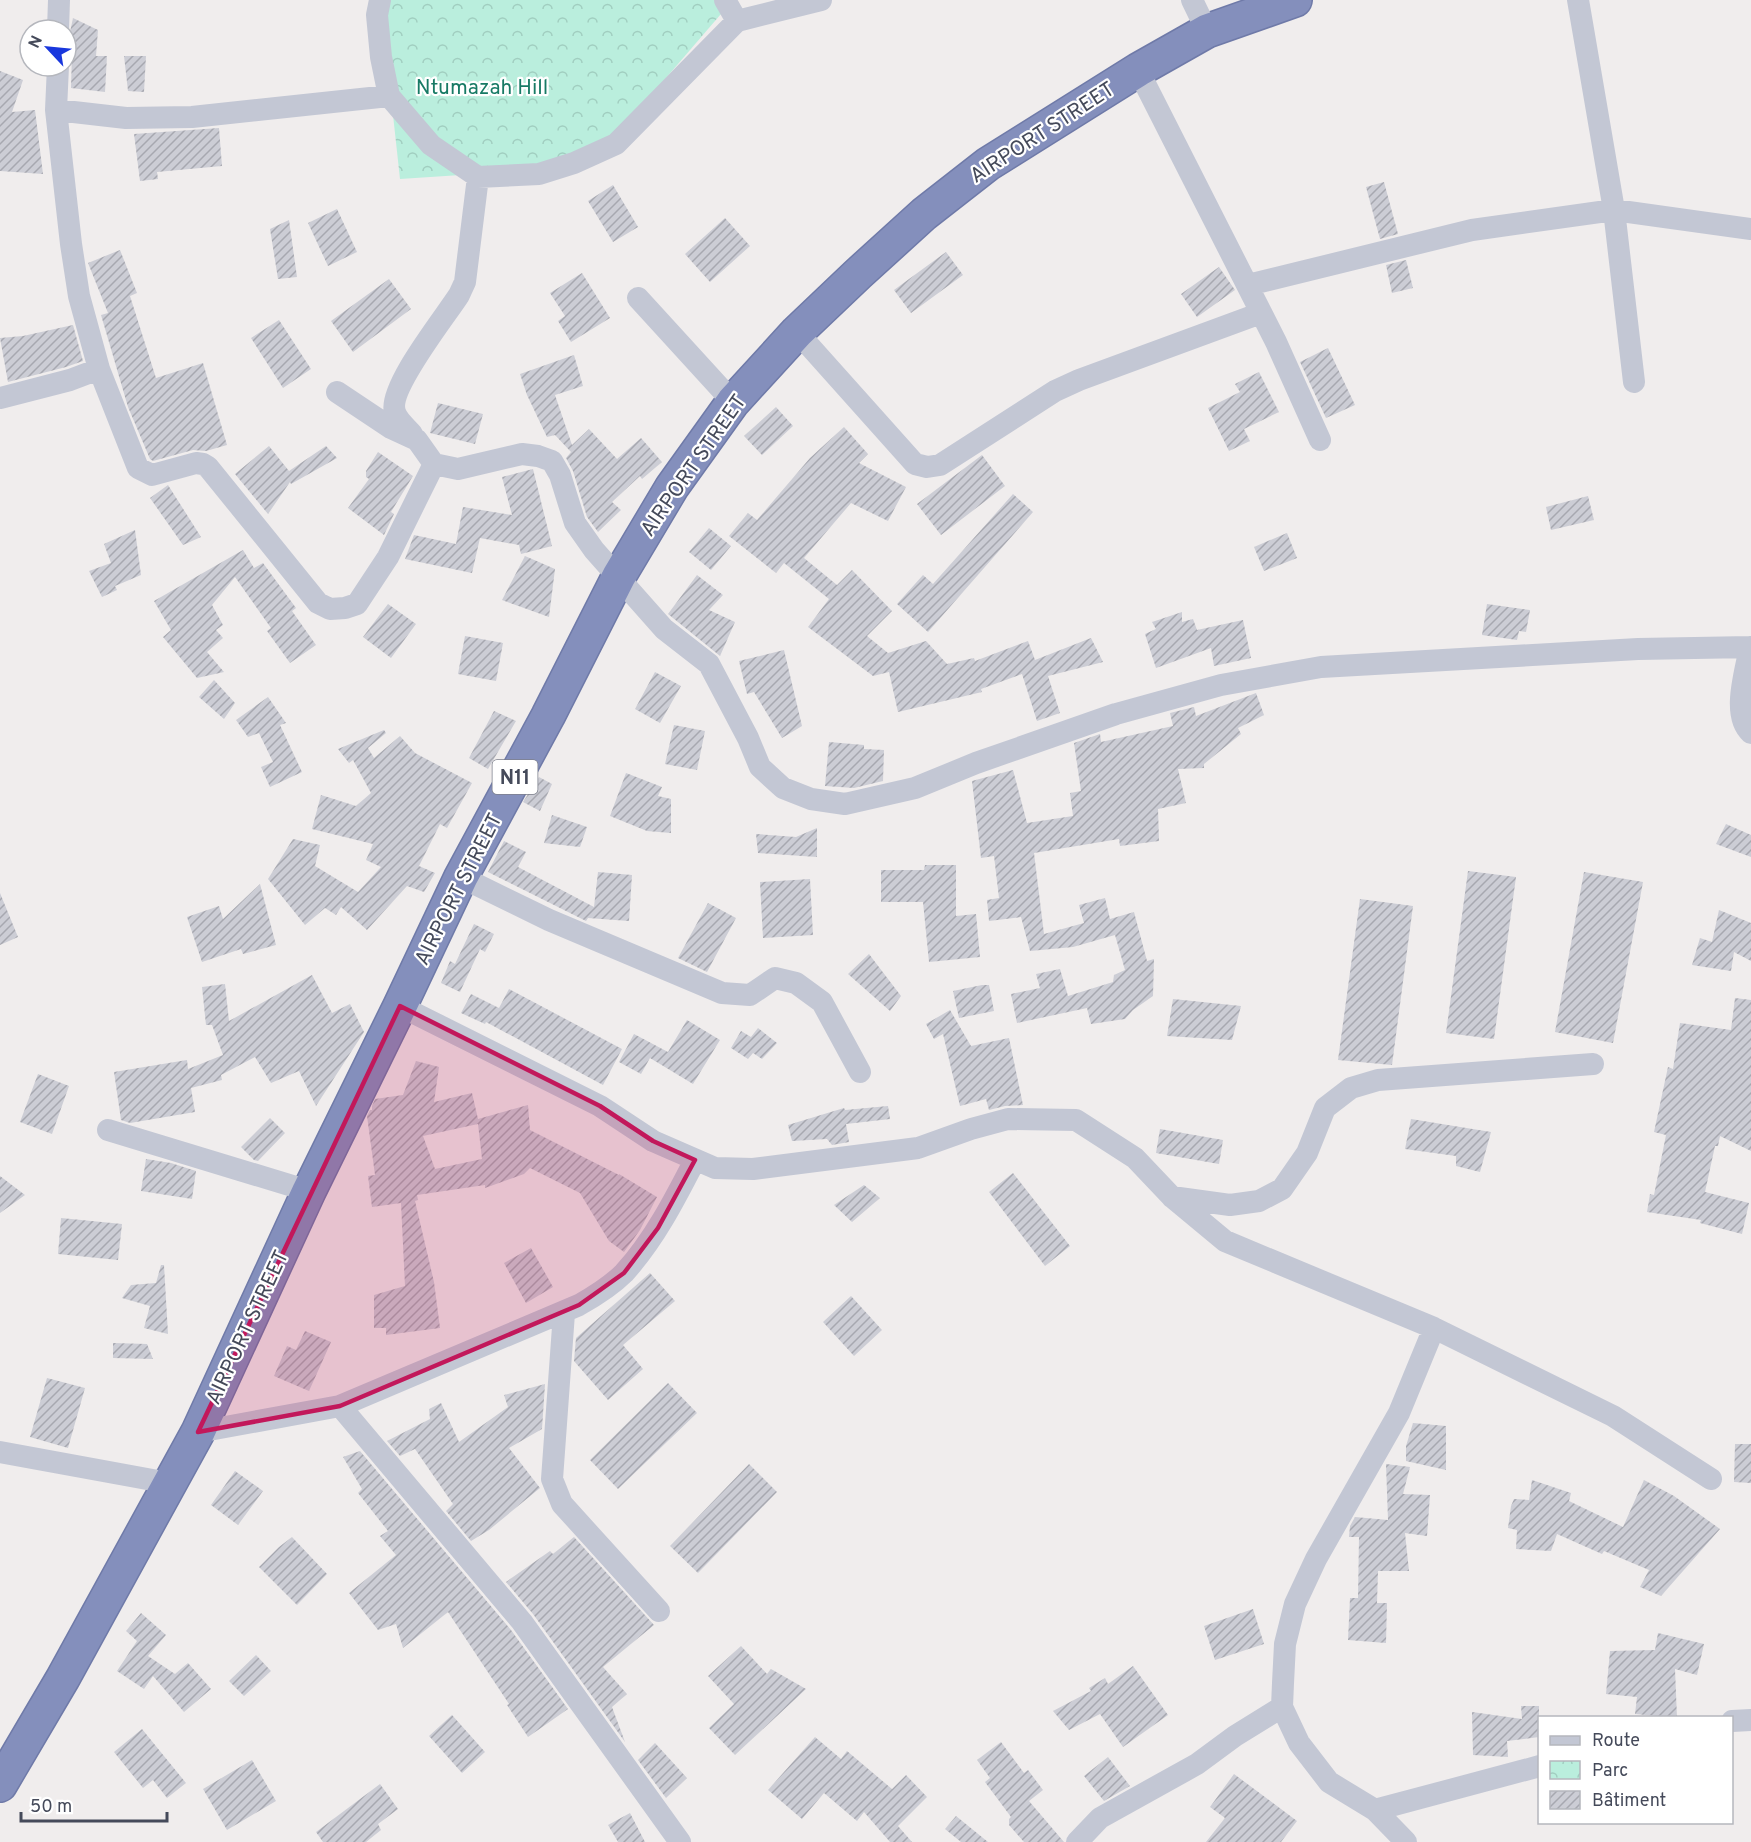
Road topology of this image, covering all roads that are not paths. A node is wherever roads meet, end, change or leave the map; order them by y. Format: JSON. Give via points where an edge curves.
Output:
{"nodes":[{"id":1,"x":59,"y":0,"type":"edge"},
{"id":2,"x":380,"y":0,"type":"edge"},
{"id":3,"x":725,"y":0,"type":"edge"},
{"id":4,"x":821,"y":0,"type":"edge"},
{"id":5,"x":1192,"y":0,"type":"edge"},
{"id":6,"x":1295,"y":0,"type":"edge"},
{"id":7,"x":1578,"y":0,"type":"edge"},
{"id":8,"x":58,"y":18,"type":"edge"},
{"id":9,"x":737,"y":21,"type":"junction"},
{"id":10,"x":1207,"y":31,"type":"junction"},
{"id":11,"x":1138,"y":70,"type":"junction"},
{"id":12,"x":57,"y":78,"type":"edge"},
{"id":13,"x":389,"y":96,"type":"junction"},
{"id":14,"x":56,"y":110,"type":"junction"},
{"id":15,"x":478,"y":177,"type":"junction"},
{"id":16,"x":1614,"y":210,"type":"junction"},
{"id":17,"x":1751,"y":229,"type":"edge"},
{"id":18,"x":1248,"y":285,"type":"junction"},
{"id":19,"x":638,"y":298,"type":"dead end"},
{"id":20,"x":1261,"y":313,"type":"junction"},
{"id":21,"x":797,"y":333,"type":"junction"},
{"id":22,"x":99,"y":369,"type":"junction"},
{"id":23,"x":1634,"y":382,"type":"dead end"},
{"id":24,"x":337,"y":392,"type":"dead end"},
{"id":25,"x":0,"y":398,"type":"edge"},
{"id":26,"x":733,"y":402,"type":"junction"},
{"id":27,"x":417,"y":440,"type":"junction"},
{"id":28,"x":1320,"y":440,"type":"dead end"},
{"id":29,"x":434,"y":464,"type":"junction"},
{"id":30,"x":619,"y":576,"type":"junction"},
{"id":31,"x":1751,"y":647,"type":"edge"},
{"id":32,"x":1751,"y":733,"type":"edge"},
{"id":33,"x":461,"y":877,"type":"junction"},
{"id":34,"x":400,"y":1006,"type":"junction"},
{"id":35,"x":1593,"y":1064,"type":"dead end"},
{"id":36,"x":860,"y":1072,"type":"dead end"},
{"id":37,"x":108,"y":1130,"type":"dead end"},
{"id":38,"x":695,"y":1160,"type":"junction"},
{"id":39,"x":309,"y":1191,"type":"junction"},
{"id":40,"x":1172,"y":1197,"type":"junction"},
{"id":41,"x":564,"y":1312,"type":"junction"},
{"id":42,"x":1434,"y":1328,"type":"junction"},
{"id":43,"x":340,"y":1406,"type":"junction"},
{"id":44,"x":198,"y":1432,"type":"junction"},
{"id":45,"x":0,"y":1452,"type":"edge"},
{"id":46,"x":1711,"y":1479,"type":"dead end"},
{"id":47,"x":169,"y":1484,"type":"junction"},
{"id":48,"x":658,"y":1611,"type":"dead end"},
{"id":49,"x":1282,"y":1707,"type":"junction"},
{"id":50,"x":1751,"y":1720,"type":"edge"},
{"id":51,"x":1733,"y":1721,"type":"edge"},
{"id":52,"x":1538,"y":1766,"type":"edge"},
{"id":53,"x":0,"y":1785,"type":"edge"},
{"id":54,"x":1376,"y":1809,"type":"junction"},
{"id":55,"x":680,"y":1842,"type":"edge"},
{"id":56,"x":1077,"y":1842,"type":"edge"},
{"id":57,"x":1406,"y":1842,"type":"edge"}],
"edges":[{"from":1,"to":8,"type":"street"},
{"from":2,"to":13,"type":"street","via":[[377,15]]},
{"from":3,"to":9,"type":"street"},
{"from":4,"to":9,"type":"street"},
{"from":5,"to":10,"type":"street"},
{"from":6,"to":10,"type":"highway","name":"AIRPORT STREET","number":"N11"},
{"from":7,"to":16,"type":"street"},
{"from":9,"to":15,"type":"street","via":[[616,144],[539,174]]},
{"from":10,"to":11,"type":"highway","name":"AIRPORT STREET","number":"N11"},
{"from":11,"to":18,"type":"street"},
{"from":11,"to":21,"type":"highway","name":"AIRPORT STREET","number":"N11","via":[[988,164],[924,214]]},
{"from":12,"to":14,"type":"street"},
{"from":13,"to":14,"type":"street","via":[[192,117],[126,118]]},
{"from":13,"to":15,"type":"street","via":[[431,144]]},
{"from":14,"to":22,"type":"street","via":[[70,244]]},
{"from":15,"to":27,"type":"street","via":[[465,282],[396,393],[395,414]]},
{"from":16,"to":17,"type":"street"},
{"from":16,"to":18,"type":"street","via":[[1472,230]]},
{"from":16,"to":23,"type":"street"},
{"from":18,"to":20,"type":"street"},
{"from":19,"to":26,"type":"street"},
{"from":20,"to":21,"type":"street","via":[[1063,387],[940,465],[927,467],[915,464]]},
{"from":20,"to":28,"type":"street"},
{"from":21,"to":26,"type":"highway","name":"AIRPORT STREET","number":"N11"},
{"from":22,"to":25,"type":"street"},
{"from":22,"to":29,"type":"street","via":[[138,468],[152,475],[196,463],[208,467],[318,603],[330,609],[357,604],[388,557]]},
{"from":24,"to":27,"type":"street","via":[[391,428]]},
{"from":26,"to":30,"type":"highway","name":"AIRPORT STREET","number":"N11","via":[[672,487]]},
{"from":27,"to":29,"type":"street"},
{"from":29,"to":30,"type":"street","via":[[458,469],[522,454],[552,461],[574,523]]},
{"from":30,"to":31,"type":"street","via":[[664,629],[709,664],[760,767],[783,788],[811,799],[846,804],[915,788],[1116,714],[1221,685],[1322,667],[1638,649]]},
{"from":30,"to":33,"type":"highway","name":"AIRPORT STREET","number":"N11"},
{"from":31,"to":32,"type":"street","via":[[1740,710],[1744,727]]},
{"from":33,"to":34,"type":"highway","name":"AIRPORT STREET","number":"N11"},
{"from":33,"to":36,"type":"street","via":[[549,920],[722,993],[750,995],[776,978],[796,983],[822,1002]]},
{"from":34,"to":38,"type":"street","via":[[600,1106],[653,1141]]},
{"from":34,"to":39,"type":"highway","name":"AIRPORT STREET","number":"N11"},
{"from":35,"to":40,"type":"street","via":[[1378,1080],[1351,1088],[1325,1108],[1307,1153],[1282,1189],[1259,1201],[1230,1205]]},
{"from":37,"to":39,"type":"street"},
{"from":38,"to":40,"type":"street","via":[[715,1168],[753,1169],[918,1149],[1008,1119],[1076,1120],[1135,1158]]},
{"from":38,"to":41,"type":"street","via":[[658,1228],[624,1273]]},
{"from":39,"to":44,"type":"highway","name":"AIRPORT STREET","number":"N11"},
{"from":40,"to":42,"type":"street","via":[[1225,1241]]},
{"from":41,"to":43,"type":"street"},
{"from":41,"to":48,"type":"street","via":[[552,1479],[562,1504]]},
{"from":42,"to":46,"type":"street","via":[[1613,1416]]},
{"from":42,"to":49,"type":"street","via":[[1399,1413],[1316,1559],[1295,1604],[1286,1644]]},
{"from":43,"to":44,"type":"street"},
{"from":43,"to":55,"type":"street","via":[[522,1622]]},
{"from":44,"to":47,"type":"highway","name":"AIRPORT STREET","number":"N11"},
{"from":45,"to":47,"type":"street"},
{"from":47,"to":53,"type":"highway","name":"AIRPORT STREET","number":"N11"},
{"from":49,"to":54,"type":"street","via":[[1299,1743],[1329,1782]]},
{"from":49,"to":56,"type":"street","via":[[1197,1764],[1100,1818]]},
{"from":50,"to":51,"type":"street"},
{"from":52,"to":54,"type":"street"},
{"from":54,"to":57,"type":"street"}]}
